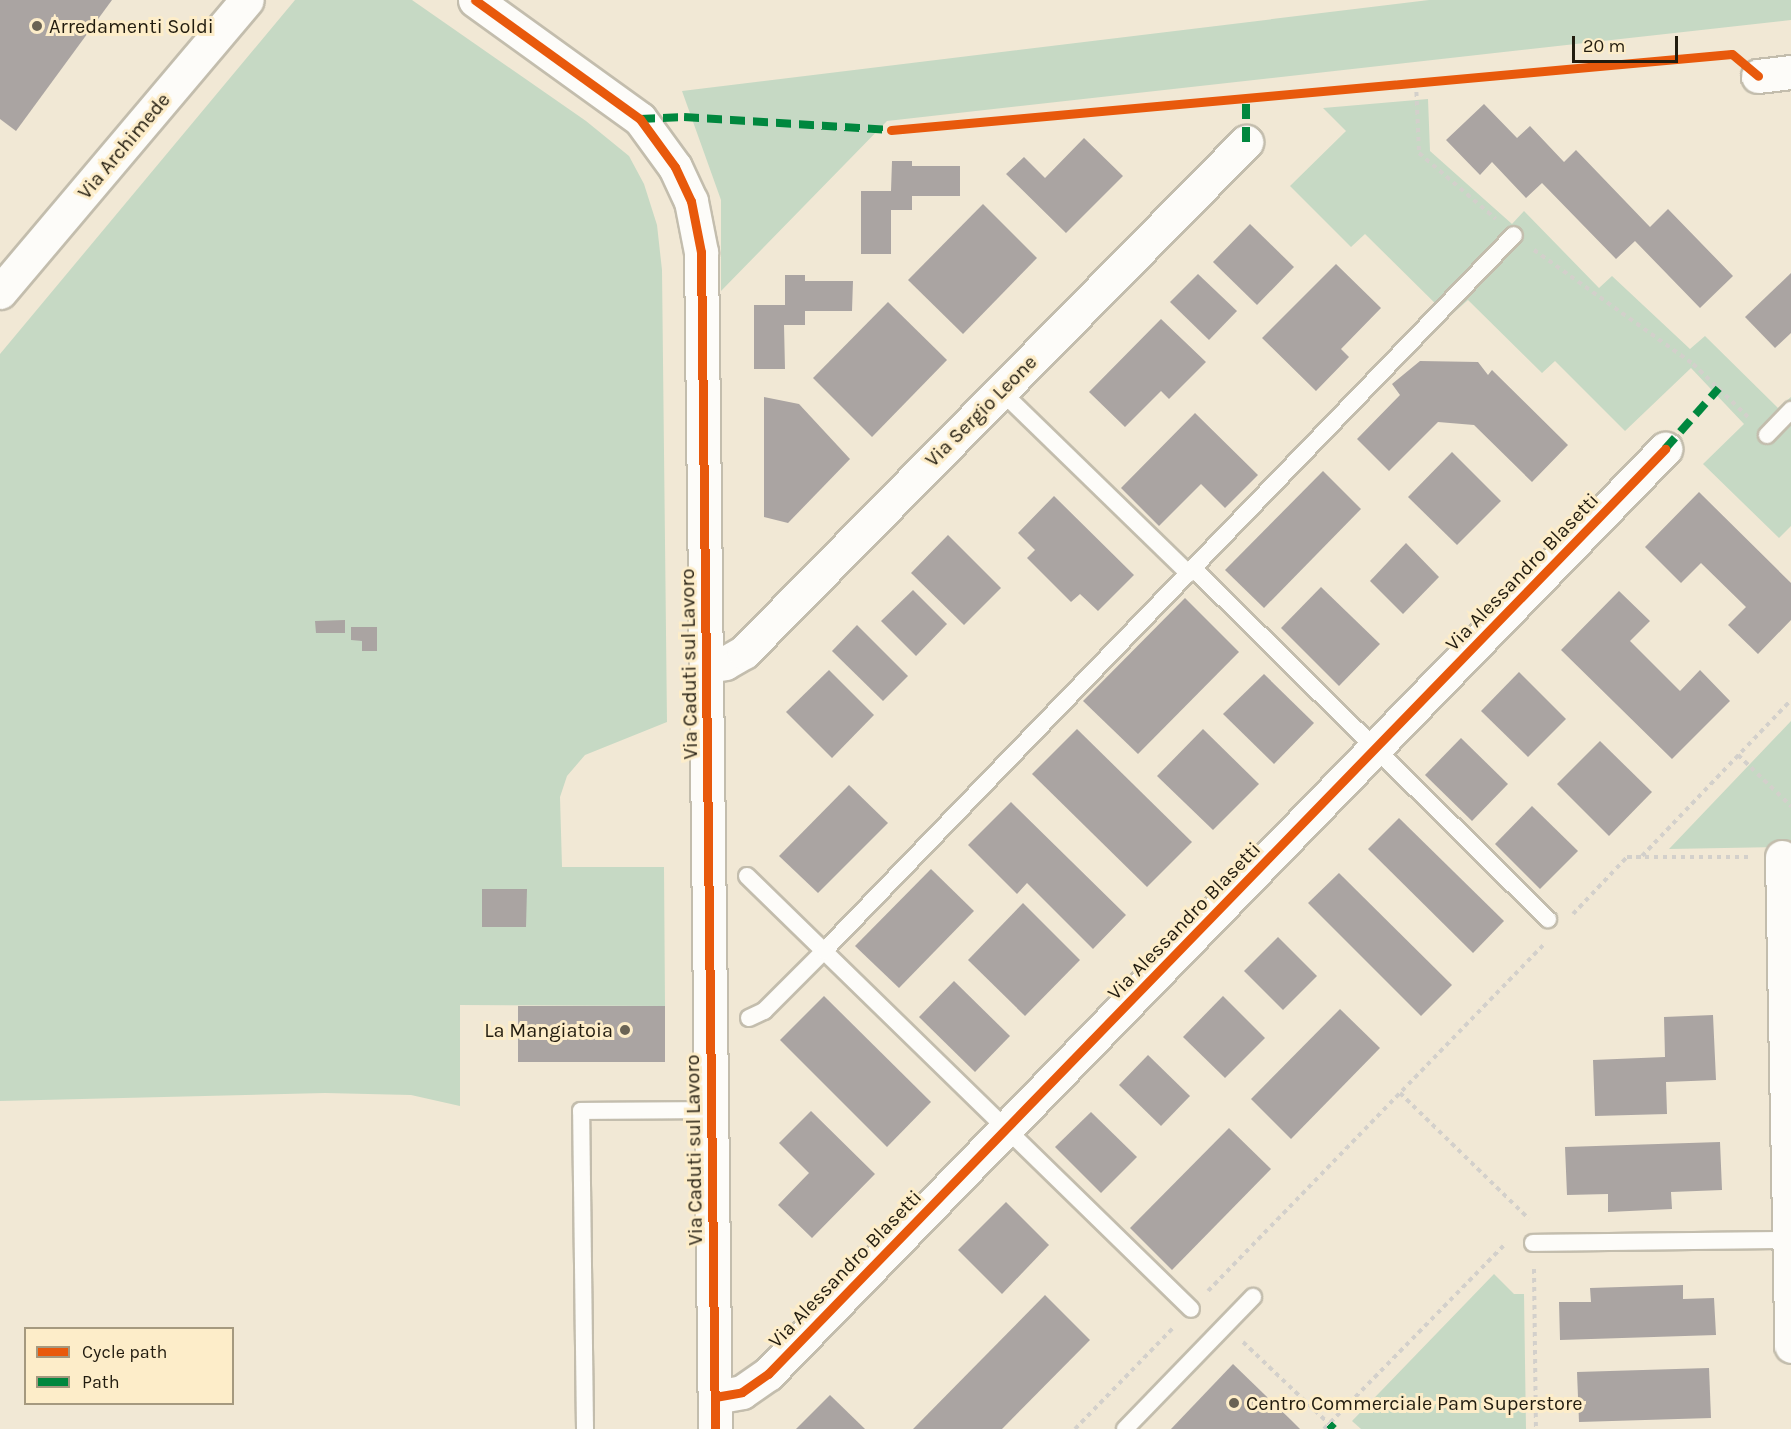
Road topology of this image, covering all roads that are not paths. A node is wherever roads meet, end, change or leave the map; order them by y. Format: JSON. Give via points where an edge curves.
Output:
{"nodes":[{"id":1,"x":247,"y":0,"type":"edge"},
{"id":2,"x":475,"y":0,"type":"edge"},
{"id":3,"x":1751,"y":64,"type":"road end"},
{"id":4,"x":1791,"y":72,"type":"edge"},
{"id":5,"x":1246,"y":142,"type":"dead end"},
{"id":6,"x":1514,"y":235,"type":"road end"},
{"id":7,"x":0,"y":292,"type":"edge"},
{"id":8,"x":1001,"y":391,"type":"junction"},
{"id":9,"x":1791,"y":410,"type":"edge"},
{"id":10,"x":1767,"y":435,"type":"road end"},
{"id":11,"x":1665,"y":449,"type":"dead end"},
{"id":12,"x":1191,"y":572,"type":"junction"},
{"id":13,"x":707,"y":666,"type":"junction"},
{"id":14,"x":1377,"y":749,"type":"junction"},
{"id":15,"x":1782,"y":857,"type":"road end"},
{"id":16,"x":747,"y":876,"type":"dead end"},
{"id":17,"x":1548,"y":919,"type":"dead end"},
{"id":18,"x":824,"y":951,"type":"junction"},
{"id":19,"x":749,"y":1018,"type":"dead end"},
{"id":20,"x":1789,"y":1074,"type":"edge"},
{"id":21,"x":711,"y":1110,"type":"junction"},
{"id":22,"x":1008,"y":1129,"type":"junction"},
{"id":23,"x":1790,"y":1240,"type":"edge"},
{"id":24,"x":1533,"y":1243,"type":"road end"},
{"id":25,"x":1253,"y":1297,"type":"dead end"},
{"id":26,"x":1191,"y":1309,"type":"road end"},
{"id":27,"x":1791,"y":1346,"type":"edge"},
{"id":28,"x":715,"y":1397,"type":"junction"},
{"id":29,"x":585,"y":1429,"type":"edge"},
{"id":30,"x":715,"y":1429,"type":"edge"},
{"id":31,"x":1125,"y":1429,"type":"edge"}],
"edges":[{"from":1,"to":7,"type":"street","name":"Via Archimede"},
{"from":2,"to":13,"type":"street","name":"Via Caduti sul Lavoro","via":[[639,120],[675,167],[691,201],[701,252]]},
{"from":3,"to":4,"type":"street"},
{"from":5,"to":8,"type":"street","name":"Via Sergio Leone"},
{"from":6,"to":12,"type":"lane"},
{"from":8,"to":12,"type":"lane"},
{"from":8,"to":13,"type":"street","name":"Via Sergio Leone","via":[[744,652],[725,663]]},
{"from":9,"to":10,"type":"lane"},
{"from":11,"to":14,"type":"street","name":"Via Alessandro Blasetti"},
{"from":12,"to":14,"type":"lane"},
{"from":12,"to":18,"type":"lane"},
{"from":13,"to":21,"type":"street","name":"Via Caduti sul Lavoro"},
{"from":14,"to":17,"type":"lane"},
{"from":14,"to":22,"type":"street","name":"Via Alessandro Blasetti"},
{"from":15,"to":20,"type":"street"},
{"from":16,"to":18,"type":"lane"},
{"from":18,"to":19,"type":"lane","via":[[764,1011]]},
{"from":18,"to":22,"type":"lane"},
{"from":20,"to":23,"type":"street"},
{"from":21,"to":28,"type":"street","name":"Via Caduti sul Lavoro"},
{"from":21,"to":29,"type":"lane","via":[[581,1111]]},
{"from":22,"to":26,"type":"lane"},
{"from":22,"to":28,"type":"street","name":"Via Alessandro Blasetti","via":[[768,1374],[742,1392]]},
{"from":23,"to":24,"type":"lane"},
{"from":23,"to":27,"type":"street"},
{"from":25,"to":31,"type":"lane"},
{"from":28,"to":30,"type":"street","name":"Via Caduti sul Lavoro"}]}
